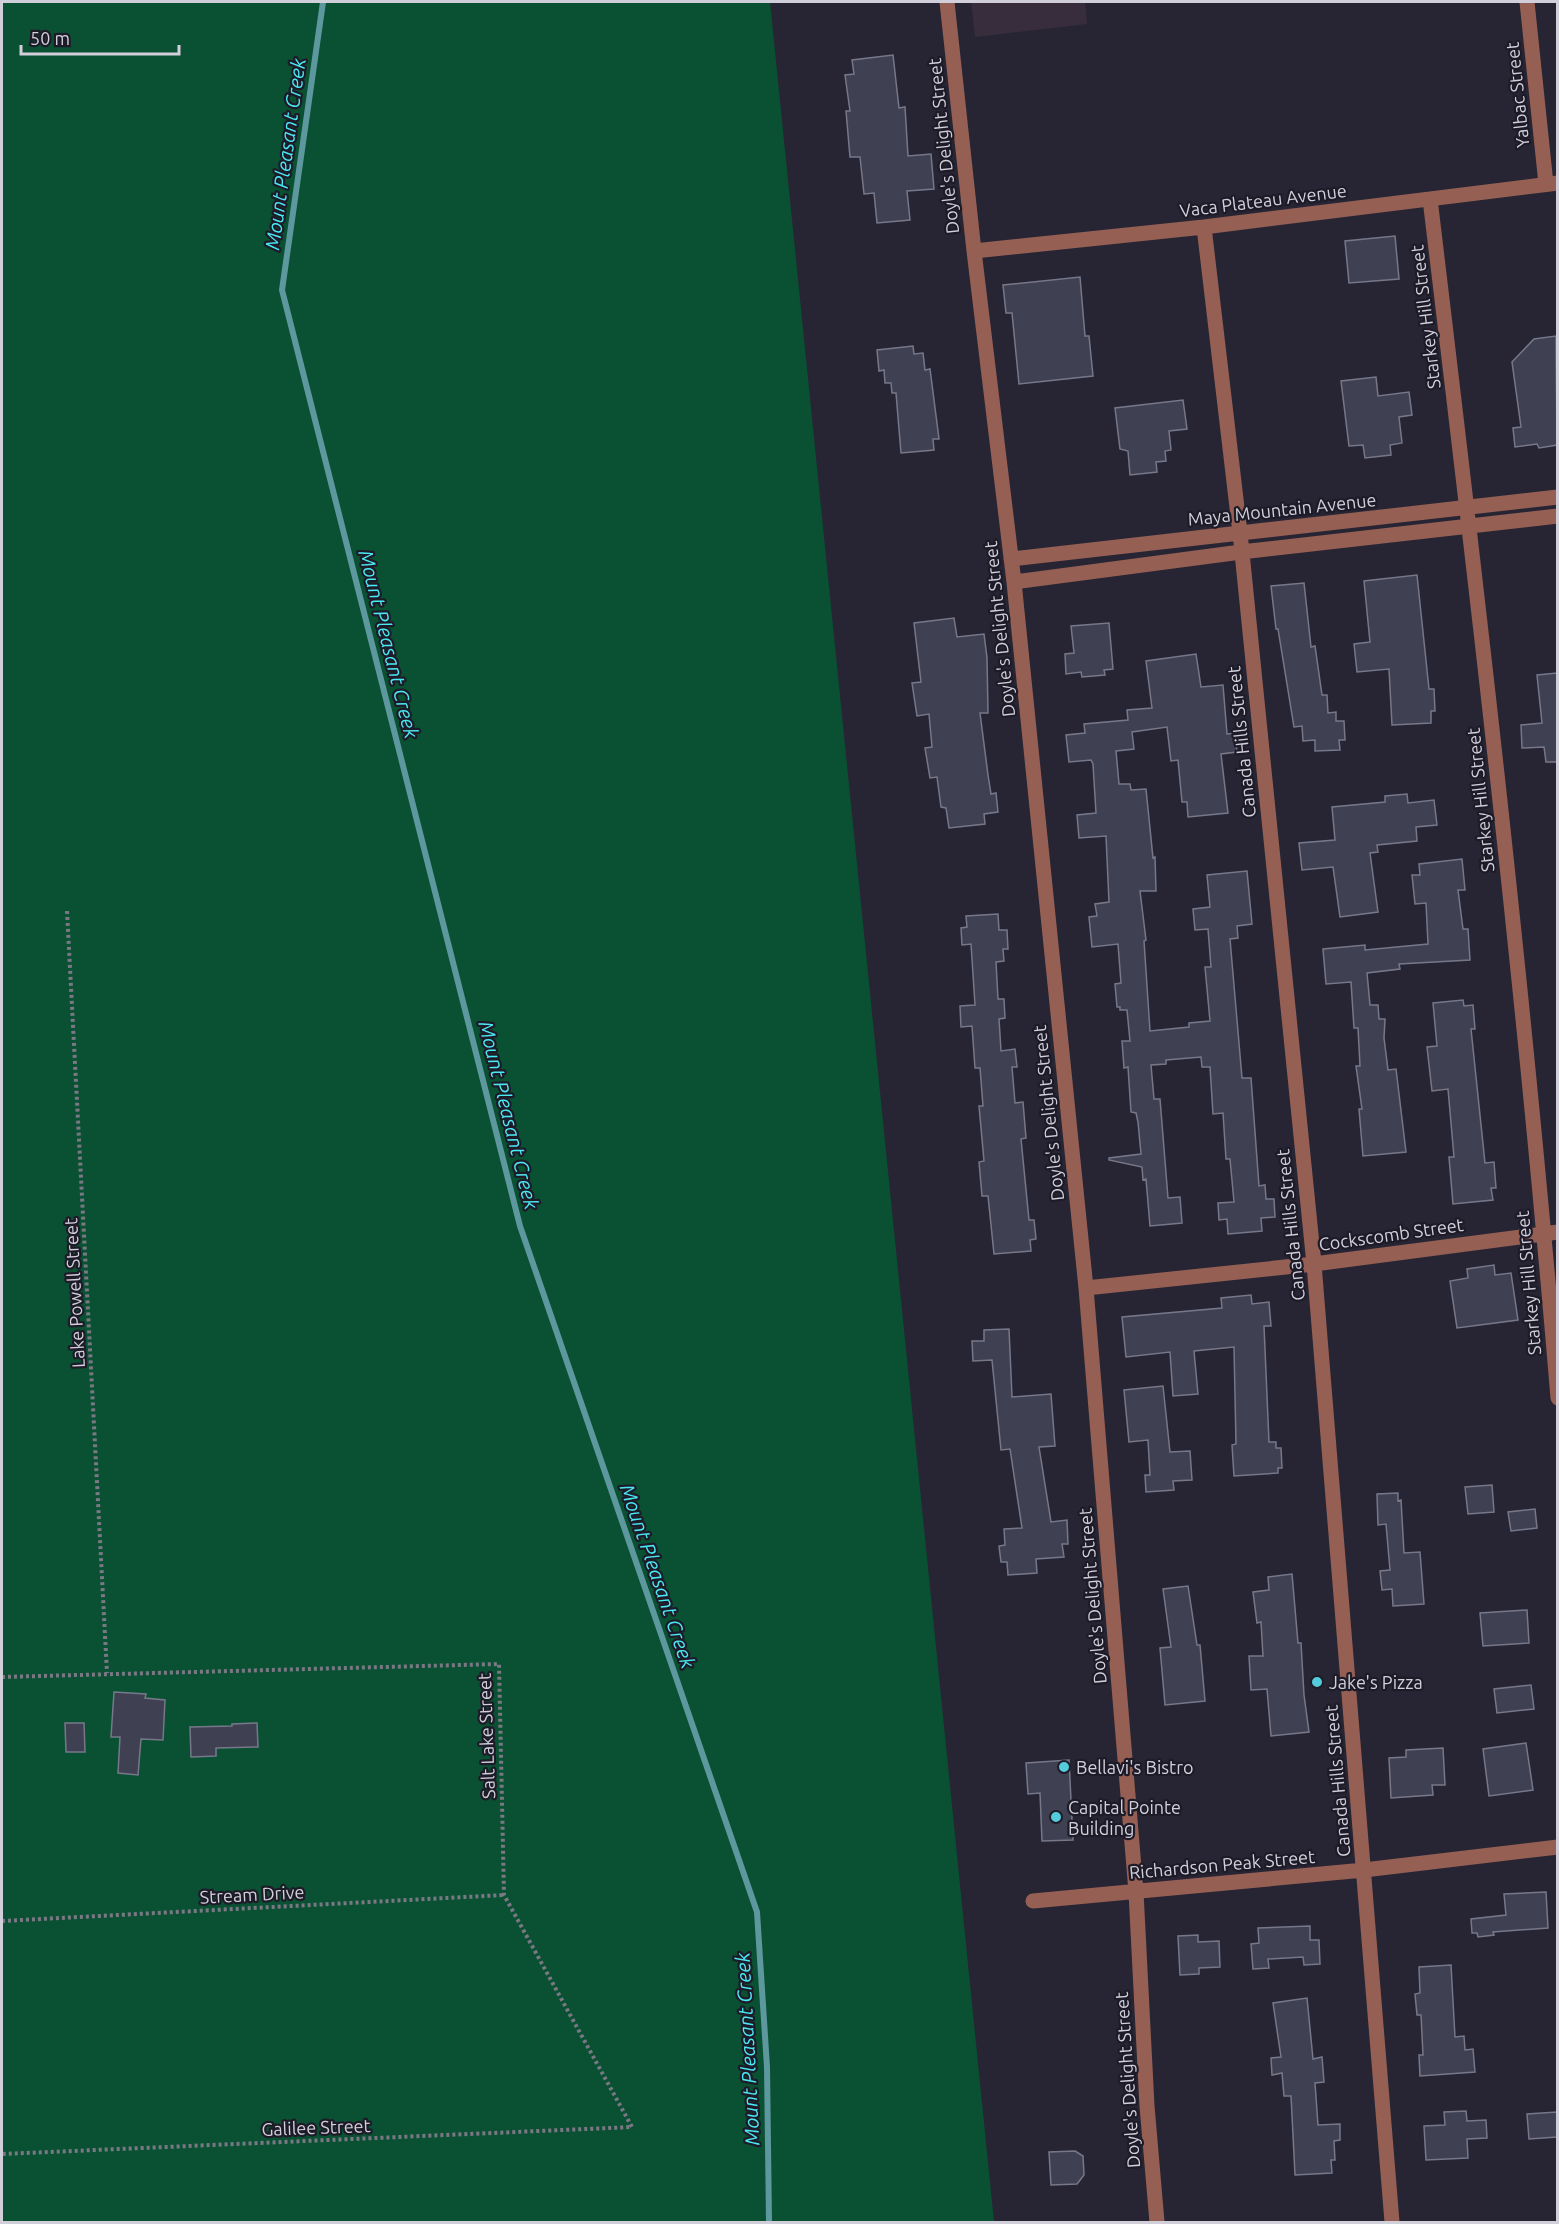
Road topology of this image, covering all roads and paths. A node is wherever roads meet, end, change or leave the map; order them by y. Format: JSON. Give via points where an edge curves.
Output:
{"nodes":[{"id":1,"x":947,"y":2,"type":"edge"},
{"id":2,"x":1527,"y":2,"type":"edge"},
{"id":3,"x":1552,"y":183,"type":"edge"},
{"id":4,"x":1430,"y":199,"type":"junction"},
{"id":5,"x":1204,"y":226,"type":"junction"},
{"id":6,"x":974,"y":250,"type":"junction"},
{"id":7,"x":1557,"y":497,"type":"edge"},
{"id":8,"x":1468,"y":509,"type":"junction"},
{"id":9,"x":1557,"y":516,"type":"edge"},
{"id":10,"x":1471,"y":527,"type":"junction"},
{"id":11,"x":1240,"y":533,"type":"junction"},
{"id":12,"x":1241,"y":552,"type":"junction"},
{"id":13,"x":1011,"y":559,"type":"junction"},
{"id":14,"x":1014,"y":582,"type":"junction"},
{"id":15,"x":67,"y":911,"type":"dead end"},
{"id":16,"x":1551,"y":1232,"type":"edge"},
{"id":17,"x":1314,"y":1264,"type":"junction"},
{"id":18,"x":1086,"y":1288,"type":"junction"},
{"id":19,"x":1557,"y":1398,"type":"edge"},
{"id":20,"x":107,"y":1673,"type":"junction"},
{"id":21,"x":2,"y":1677,"type":"edge"},
{"id":22,"x":1557,"y":1847,"type":"edge"},
{"id":23,"x":1364,"y":1870,"type":"junction"},
{"id":24,"x":1136,"y":1892,"type":"junction"},
{"id":25,"x":504,"y":1894,"type":"junction"},
{"id":26,"x":1033,"y":1901,"type":"dead end"},
{"id":27,"x":2,"y":1921,"type":"edge"},
{"id":28,"x":632,"y":2127,"type":"joint"},
{"id":29,"x":2,"y":2154,"type":"edge"},
{"id":30,"x":1157,"y":2223,"type":"edge"},
{"id":31,"x":1392,"y":2223,"type":"edge"}],
"edges":[{"from":1,"to":6,"type":"street","name":"Doyle's Delight Street"},
{"from":2,"to":3,"type":"street","name":"Yalbac Street"},
{"from":3,"to":4,"type":"street","name":"Vaca Plateau Avenue"},
{"from":4,"to":5,"type":"street","name":"Vaca Plateau Avenue"},
{"from":4,"to":8,"type":"street","name":"Starkey Hill Street"},
{"from":5,"to":6,"type":"street","name":"Vaca Plateau Avenue"},
{"from":5,"to":11,"type":"street","name":"Canada Hills Street"},
{"from":6,"to":13,"type":"street","name":"Doyle's Delight Street"},
{"from":7,"to":8,"type":"street","name":"Maya Mountain Avenue"},
{"from":8,"to":10,"type":"street","name":"Starkey Hill Street"},
{"from":8,"to":11,"type":"street","name":"Maya Mountain Avenue"},
{"from":9,"to":10,"type":"street"},
{"from":10,"to":12,"type":"street"},
{"from":10,"to":16,"type":"street","name":"Starkey Hill Street"},
{"from":11,"to":12,"type":"street","name":"Canada Hills Street"},
{"from":11,"to":13,"type":"street","name":"Maya Mountain Avenue"},
{"from":12,"to":14,"type":"street"},
{"from":12,"to":17,"type":"street","name":"Canada Hills Street"},
{"from":13,"to":14,"type":"street","name":"Doyle's Delight Street"},
{"from":14,"to":18,"type":"street","name":"Doyle's Delight Street"},
{"from":15,"to":20,"type":"path","name":"Lake Powell Street"},
{"from":16,"to":17,"type":"street","name":"Cockscomb Street"},
{"from":16,"to":19,"type":"street","name":"Starkey Hill Street"},
{"from":17,"to":18,"type":"street","name":"Cockscomb Street"},
{"from":17,"to":23,"type":"street","name":"Canada Hills Street"},
{"from":18,"to":24,"type":"street","name":"Doyle's Delight Street"},
{"from":20,"to":21,"type":"path","name":"Salt Lake Street"},
{"from":20,"to":25,"type":"path","name":"Salt Lake Street","via":[[499,1664]]},
{"from":22,"to":23,"type":"street","name":"Richardson Peak Street"},
{"from":23,"to":24,"type":"street","name":"Richardson Peak Street"},
{"from":23,"to":31,"type":"street","name":"Canada Hills Street"},
{"from":24,"to":26,"type":"street","name":"Richardson Peak Street"},
{"from":24,"to":30,"type":"street","name":"Doyle's Delight Street"},
{"from":25,"to":27,"type":"path","name":"Stream Drive"},
{"from":25,"to":28,"type":"path","name":"Salt Lake Street"},
{"from":28,"to":29,"type":"path","name":"Galilee Street"}]}
